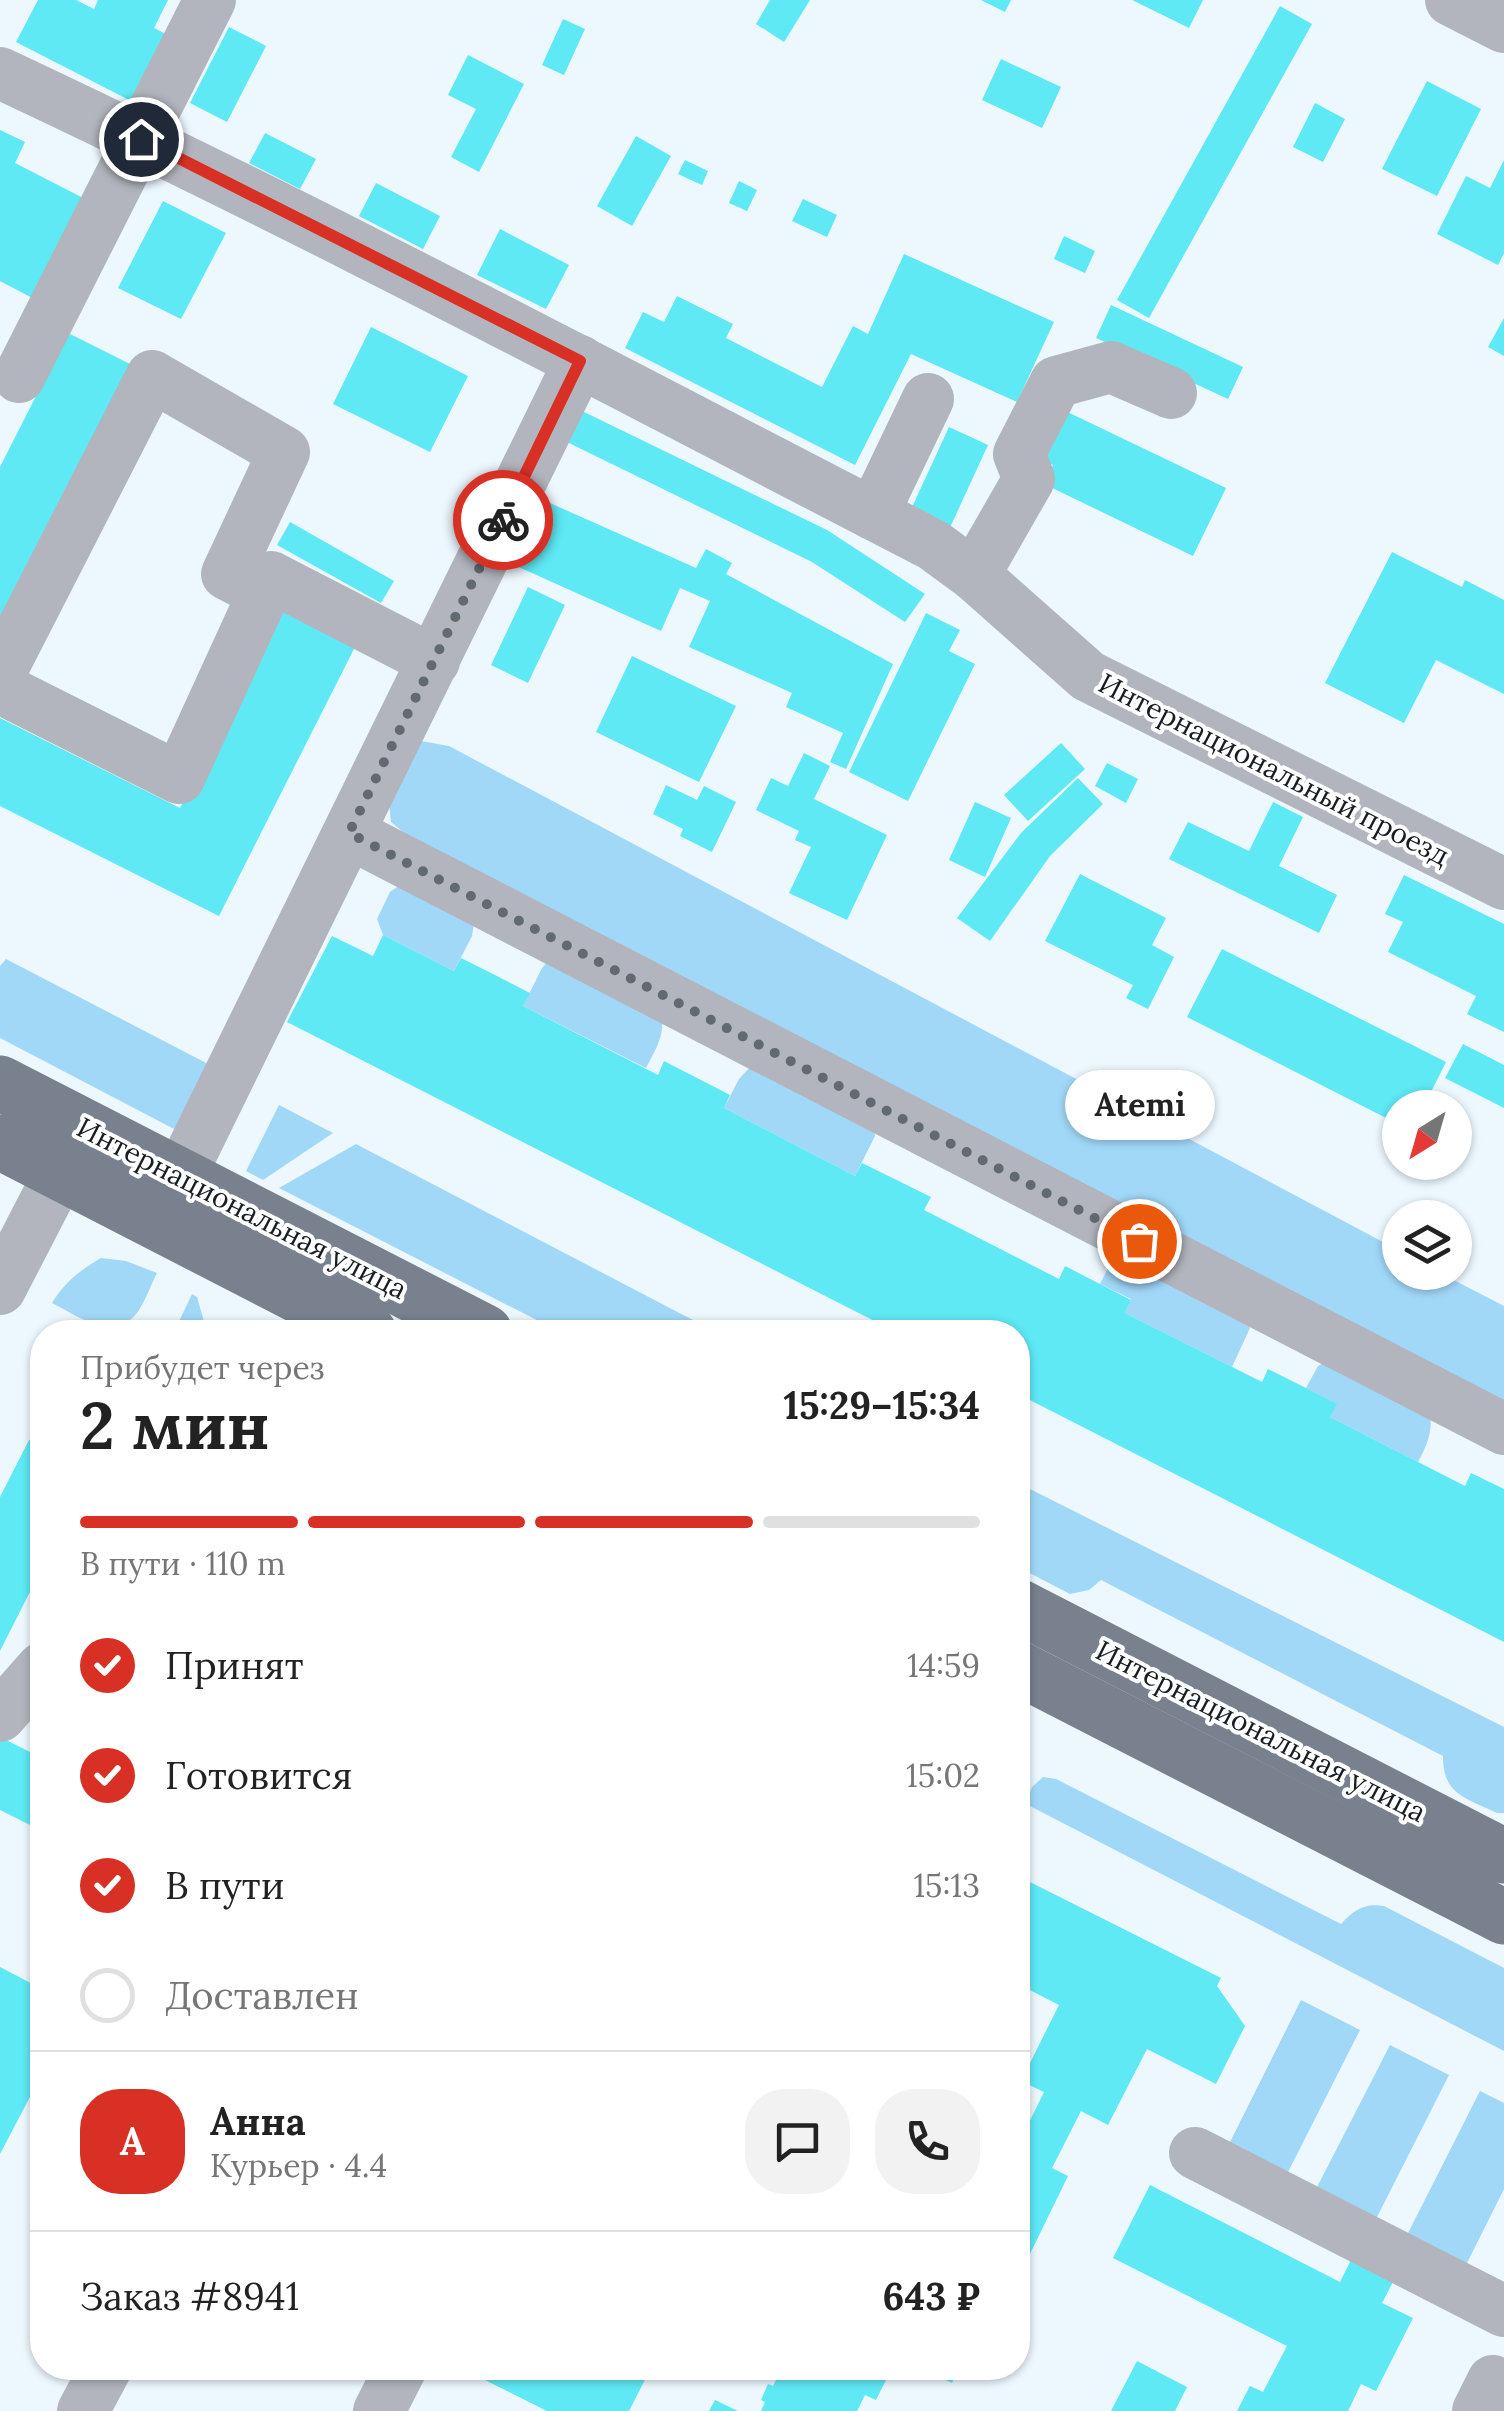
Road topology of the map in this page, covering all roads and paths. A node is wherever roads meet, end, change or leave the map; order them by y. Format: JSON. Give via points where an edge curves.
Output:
{"nodes":[{"id":1,"x":210,"y":0,"type":"edge"},
{"id":2,"x":1451,"y":0,"type":"edge"},
{"id":3,"x":1504,"y":27,"type":"edge"},
{"id":4,"x":0,"y":73,"type":"edge"},
{"id":5,"x":141,"y":139,"type":"junction"},
{"id":6,"x":580,"y":361,"type":"junction"},
{"id":7,"x":19,"y":378,"type":"dead end"},
{"id":8,"x":1170,"y":393,"type":"dead end"},
{"id":9,"x":928,"y":400,"type":"dead end"},
{"id":10,"x":874,"y":514,"type":"junction"},
{"id":11,"x":974,"y":575,"type":"junction"},
{"id":12,"x":264,"y":593,"type":"junction"},
{"id":13,"x":434,"y":660,"type":"junction"},
{"id":14,"x":0,"y":673,"type":"edge"},
{"id":15,"x":0,"y":688,"type":"edge"},
{"id":16,"x":349,"y":833,"type":"junction"},
{"id":17,"x":1504,"y":884,"type":"edge"},
{"id":18,"x":0,"y":1083,"type":"edge"},
{"id":19,"x":0,"y":1142,"type":"edge"},
{"id":20,"x":72,"y":1150,"type":"junction"},
{"id":21,"x":180,"y":1176,"type":"junction"},
{"id":22,"x":0,"y":1288,"type":"edge"},
{"id":23,"x":349,"y":1320,"type":"edge"},
{"id":24,"x":462,"y":1320,"type":"edge"},
{"id":25,"x":1504,"y":1429,"type":"edge"},
{"id":26,"x":1030,"y":1612,"type":"edge"},
{"id":27,"x":1030,"y":1674,"type":"edge"},
{"id":28,"x":30,"y":1685,"type":"edge"},
{"id":29,"x":0,"y":1716,"type":"edge"},
{"id":30,"x":1504,"y":1856,"type":"edge"},
{"id":31,"x":1504,"y":1918,"type":"edge"},
{"id":32,"x":1195,"y":2153,"type":"dead end"},
{"id":33,"x":1504,"y":2311,"type":"edge"},
{"id":34,"x":100,"y":2380,"type":"edge"},
{"id":35,"x":395,"y":2380,"type":"edge"},
{"id":36,"x":83,"y":2411,"type":"edge"},
{"id":37,"x":379,"y":2411,"type":"edge"}],
"edges":[{"from":1,"to":5,"type":"street"},
{"from":2,"to":3,"type":"street"},
{"from":4,"to":5,"type":"street","name":"Интернациональный проезд"},
{"from":5,"to":6,"type":"street","name":"Интернациональный проезд"},
{"from":5,"to":7,"type":"street"},
{"from":6,"to":10,"type":"street","name":"Интернациональный проезд"},
{"from":6,"to":13,"type":"street"},
{"from":8,"to":11,"type":"street","via":[[1112,366],[1056,382],[1019,454],[1029,479]]},
{"from":9,"to":10,"type":"street"},
{"from":10,"to":11,"type":"street","name":"Интернациональный проезд"},
{"from":11,"to":17,"type":"street","name":"Интернациональный проезд","via":[[1088,676]]},
{"from":12,"to":13,"type":"street","via":[[272,576]]},
{"from":12,"to":14,"type":"street","via":[[227,574],[284,452],[152,376]]},
{"from":12,"to":15,"type":"street","via":[[180,778]]},
{"from":13,"to":16,"type":"street"},
{"from":16,"to":21,"type":"street"},
{"from":16,"to":25,"type":"street"},
{"from":18,"to":20,"type":"main road","name":"Интернациональная улица"},
{"from":19,"to":20,"type":"main road","name":"Интернациональная улица"},
{"from":20,"to":21,"type":"main road","name":"Интернациональная улица"},
{"from":20,"to":22,"type":"street"},
{"from":20,"to":23,"type":"main road","name":"Интернациональная улица"},
{"from":21,"to":24,"type":"main road","name":"Интернациональная улица"},
{"from":26,"to":30,"type":"main road","name":"Интернациональная улица"},
{"from":27,"to":31,"type":"main road","name":"Интернациональная улица"},
{"from":28,"to":29,"type":"street"},
{"from":32,"to":33,"type":"street"},
{"from":34,"to":36,"type":"street"},
{"from":35,"to":37,"type":"street"}]}
